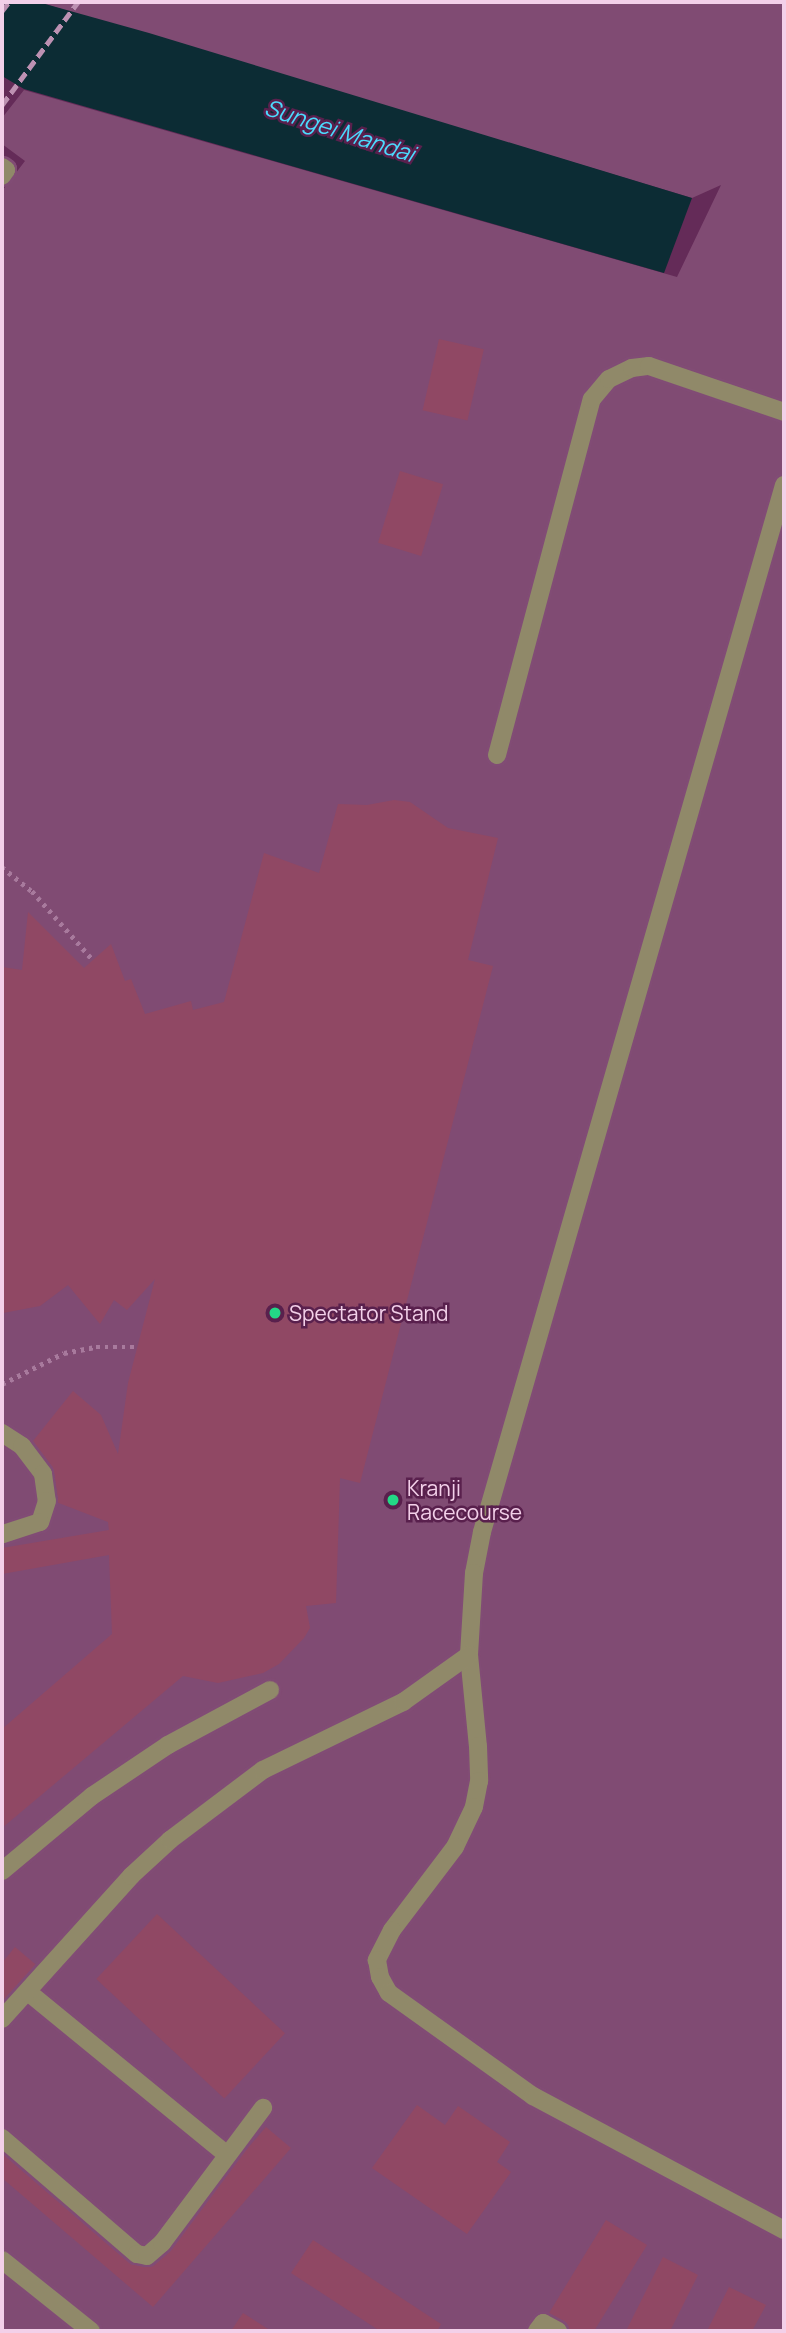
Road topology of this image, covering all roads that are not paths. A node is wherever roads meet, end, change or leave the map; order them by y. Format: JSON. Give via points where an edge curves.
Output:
{"nodes":[{"id":1,"x":2,"y":167,"type":"edge"},
{"id":2,"x":2,"y":176,"type":"edge"},
{"id":3,"x":784,"y":412,"type":"edge"},
{"id":4,"x":784,"y":485,"type":"edge"},
{"id":5,"x":497,"y":755,"type":"dead end"},
{"id":6,"x":2,"y":1433,"type":"edge"},
{"id":7,"x":2,"y":1534,"type":"edge"},
{"id":8,"x":469,"y":1655,"type":"junction"},
{"id":9,"x":270,"y":1690,"type":"dead end"},
{"id":10,"x":2,"y":1871,"type":"edge"},
{"id":11,"x":28,"y":1992,"type":"junction"},
{"id":12,"x":2,"y":2020,"type":"edge"},
{"id":13,"x":263,"y":2108,"type":"dead end"},
{"id":14,"x":2,"y":2137,"type":"edge"},
{"id":15,"x":227,"y":2155,"type":"junction"},
{"id":16,"x":784,"y":2230,"type":"edge"},
{"id":17,"x":2,"y":2260,"type":"edge"},
{"id":18,"x":91,"y":2331,"type":"edge"},
{"id":19,"x":537,"y":2331,"type":"edge"},
{"id":20,"x":558,"y":2331,"type":"edge"}],
"edges":[{"from":1,"to":2,"type":"street","via":[[6,170]]},
{"from":3,"to":5,"type":"street","via":[[649,366],[609,379],[592,399]]},
{"from":4,"to":8,"type":"street","via":[[497,1477],[474,1573]]},
{"from":6,"to":7,"type":"street","via":[[22,1446],[43,1474],[47,1501],[40,1522]]},
{"from":8,"to":11,"type":"street","via":[[403,1702],[263,1770],[170,1840],[131,1876]]},
{"from":8,"to":16,"type":"street","via":[[478,1746],[474,1807],[455,1847],[381,1947],[377,1960],[380,1977],[389,1993],[533,2096]]},
{"from":9,"to":10,"type":"street","via":[[167,1745],[92,1796]]},
{"from":11,"to":12,"type":"street"},
{"from":11,"to":15,"type":"street"},
{"from":13,"to":15,"type":"street"},
{"from":14,"to":15,"type":"street","via":[[137,2254],[148,2256]]},
{"from":17,"to":18,"type":"street"},
{"from":19,"to":20,"type":"street","via":[[543,2323]]}]}
